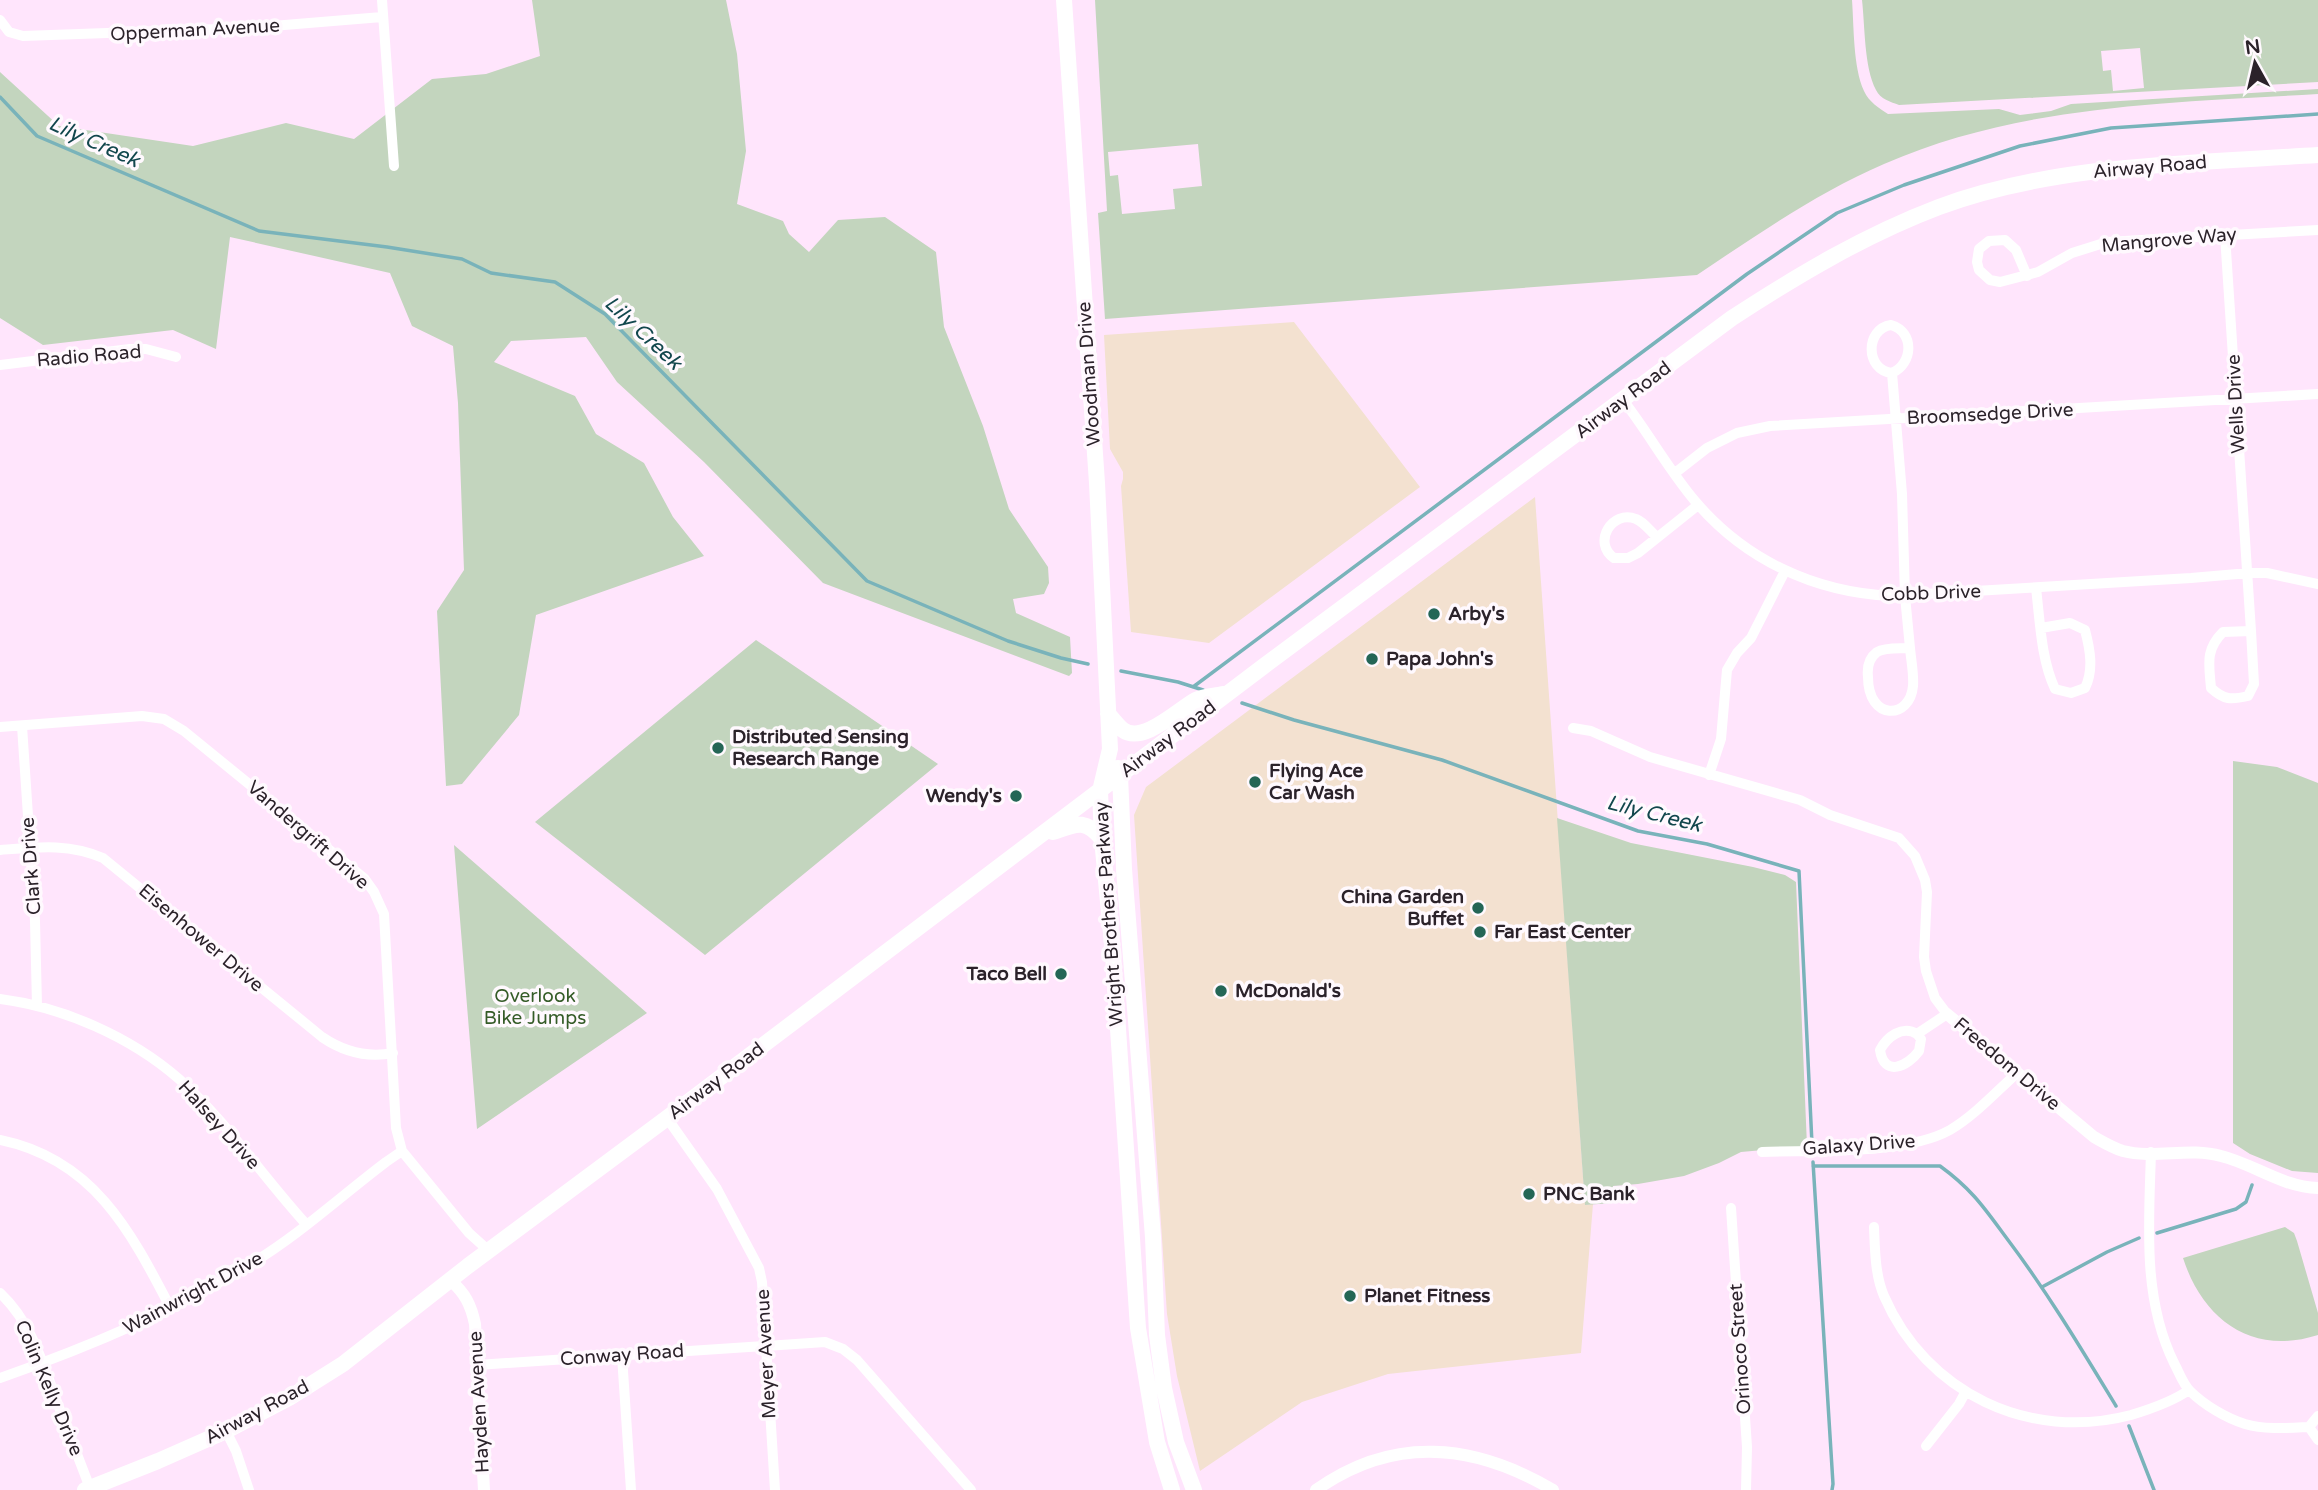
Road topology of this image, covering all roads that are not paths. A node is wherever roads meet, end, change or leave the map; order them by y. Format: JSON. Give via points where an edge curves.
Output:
{"nodes":[{"id":1,"x":382,"y":0,"type":"edge"},
{"id":2,"x":1064,"y":0,"type":"edge"},
{"id":3,"x":382,"y":18,"type":"junction"},
{"id":4,"x":0,"y":20,"type":"edge"},
{"id":5,"x":2318,"y":155,"type":"edge"},
{"id":6,"x":394,"y":166,"type":"dead end"},
{"id":7,"x":2318,"y":230,"type":"edge"},
{"id":8,"x":2225,"y":235,"type":"junction"},
{"id":9,"x":2027,"y":276,"type":"junction"},
{"id":10,"x":176,"y":357,"type":"dead end"},
{"id":11,"x":0,"y":365,"type":"edge"},
{"id":12,"x":1892,"y":373,"type":"junction"},
{"id":13,"x":2318,"y":394,"type":"edge"},
{"id":14,"x":2236,"y":399,"type":"junction"},
{"id":15,"x":1623,"y":400,"type":"junction"},
{"id":16,"x":1895,"y":418,"type":"junction"},
{"id":17,"x":1675,"y":472,"type":"junction"},
{"id":18,"x":1698,"y":505,"type":"junction"},
{"id":19,"x":1657,"y":537,"type":"junction"},
{"id":20,"x":1785,"y":571,"type":"junction"},
{"id":21,"x":2249,"y":572,"type":"junction"},
{"id":22,"x":2318,"y":584,"type":"edge"},
{"id":23,"x":2036,"y":588,"type":"junction"},
{"id":24,"x":1906,"y":596,"type":"junction"},
{"id":25,"x":2041,"y":628,"type":"junction"},
{"id":26,"x":2251,"y":631,"type":"junction"},
{"id":27,"x":1910,"y":648,"type":"junction"},
{"id":28,"x":1229,"y":693,"type":"junction"},
{"id":29,"x":1108,"y":714,"type":"junction"},
{"id":30,"x":22,"y":726,"type":"junction"},
{"id":31,"x":0,"y":727,"type":"edge"},
{"id":32,"x":1573,"y":728,"type":"dead end"},
{"id":33,"x":1110,"y":749,"type":"junction"},
{"id":34,"x":1121,"y":775,"type":"junction"},
{"id":35,"x":1709,"y":775,"type":"junction"},
{"id":36,"x":1103,"y":788,"type":"junction"},
{"id":37,"x":1037,"y":837,"type":"junction"},
{"id":38,"x":1102,"y":839,"type":"junction"},
{"id":39,"x":29,"y":848,"type":"junction"},
{"id":40,"x":0,"y":850,"type":"edge"},
{"id":41,"x":1129,"y":923,"type":"junction"},
{"id":42,"x":0,"y":999,"type":"edge"},
{"id":43,"x":37,"y":1006,"type":"junction"},
{"id":44,"x":1947,"y":1014,"type":"junction"},
{"id":45,"x":1917,"y":1034,"type":"junction"},
{"id":46,"x":393,"y":1053,"type":"junction"},
{"id":47,"x":2017,"y":1074,"type":"junction"},
{"id":48,"x":667,"y":1118,"type":"junction"},
{"id":49,"x":0,"y":1140,"type":"edge"},
{"id":50,"x":402,"y":1151,"type":"junction"},
{"id":51,"x":1762,"y":1152,"type":"dead end"},
{"id":52,"x":2151,"y":1152,"type":"junction"},
{"id":53,"x":2318,"y":1188,"type":"edge"},
{"id":54,"x":1731,"y":1209,"type":"dead end"},
{"id":55,"x":306,"y":1224,"type":"junction"},
{"id":56,"x":1874,"y":1227,"type":"dead end"},
{"id":57,"x":489,"y":1251,"type":"junction"},
{"id":58,"x":451,"y":1281,"type":"junction"},
{"id":59,"x":0,"y":1293,"type":"edge"},
{"id":60,"x":170,"y":1307,"type":"junction"},
{"id":61,"x":766,"y":1345,"type":"junction"},
{"id":62,"x":622,"y":1356,"type":"junction"},
{"id":63,"x":43,"y":1363,"type":"junction"},
{"id":64,"x":477,"y":1365,"type":"junction"},
{"id":65,"x":0,"y":1378,"type":"edge"},
{"id":66,"x":2189,"y":1390,"type":"junction"},
{"id":67,"x":1965,"y":1393,"type":"junction"},
{"id":68,"x":2318,"y":1416,"type":"edge"},
{"id":69,"x":2309,"y":1427,"type":"junction"},
{"id":70,"x":226,"y":1431,"type":"junction"},
{"id":71,"x":2318,"y":1440,"type":"edge"},
{"id":72,"x":1926,"y":1447,"type":"dead end"},
{"id":73,"x":88,"y":1489,"type":"edge"},
{"id":74,"x":249,"y":1490,"type":"edge"},
{"id":75,"x":484,"y":1490,"type":"edge"},
{"id":76,"x":631,"y":1490,"type":"edge"},
{"id":77,"x":775,"y":1490,"type":"edge"},
{"id":78,"x":971,"y":1490,"type":"edge"},
{"id":79,"x":1172,"y":1490,"type":"edge"},
{"id":80,"x":1194,"y":1490,"type":"edge"},
{"id":81,"x":1316,"y":1490,"type":"edge"},
{"id":82,"x":1553,"y":1490,"type":"edge"},
{"id":83,"x":1746,"y":1490,"type":"edge"}],
"edges":[{"from":1,"to":3,"type":"street"},
{"from":2,"to":29,"type":"main road","name":"Woodman Drive"},
{"from":3,"to":4,"type":"street","name":"Opperman Avenue","via":[[23,36],[9,32]]},
{"from":3,"to":6,"type":"street"},
{"from":5,"to":15,"type":"main road","name":"Airway Road","via":[[2082,173],[1939,207],[1850,246],[1793,279],[1732,318]]},
{"from":7,"to":8,"type":"street","name":"Mangrove Way"},
{"from":8,"to":9,"type":"street","name":"Mangrove Way","via":[[2107,242],[2072,253]]},
{"from":8,"to":14,"type":"street","name":"Wells Drive"},
{"from":9,"to":9,"type":"street","name":"Mangrove Way","via":[[1990,280],[1976,262],[1979,249],[1989,241],[2005,240],[2016,250]]},
{"from":10,"to":11,"type":"street","name":"Radio Road","via":[[130,349]]},
{"from":12,"to":12,"type":"street","via":[[1908,359],[1907,338],[1892,326],[1874,335],[1872,351],[1876,365]]},
{"from":12,"to":16,"type":"street"},
{"from":13,"to":14,"type":"street","name":"Broomsedge Drive"},
{"from":14,"to":16,"type":"street","name":"Broomsedge Drive"},
{"from":14,"to":21,"type":"street","name":"Wells Drive"},
{"from":15,"to":17,"type":"street","name":"Cobb Drive"},
{"from":15,"to":28,"type":"main road","name":"Airway Road"},
{"from":16,"to":17,"type":"street","name":"Broomsedge Drive","via":[[1770,426],[1737,433]]},
{"from":16,"to":24,"type":"street"},
{"from":17,"to":18,"type":"street","name":"Cobb Drive"},
{"from":18,"to":19,"type":"street"},
{"from":18,"to":20,"type":"street","name":"Cobb Drive","via":[[1738,542]]},
{"from":19,"to":19,"type":"street","via":[[1638,553],[1620,560],[1608,555],[1603,542],[1608,529],[1625,517],[1640,521]]},
{"from":20,"to":24,"type":"street","name":"Cobb Drive","via":[[1846,591]]},
{"from":20,"to":35,"type":"street","via":[[1751,638],[1727,670],[1721,739]]},
{"from":21,"to":22,"type":"street","name":"Cobb Drive"},
{"from":21,"to":23,"type":"street","name":"Cobb Drive"},
{"from":21,"to":26,"type":"street","name":"Wells Drive"},
{"from":23,"to":24,"type":"street","name":"Cobb Drive"},
{"from":23,"to":25,"type":"street"},
{"from":24,"to":27,"type":"street"},
{"from":25,"to":25,"type":"street","via":[[2055,690],[2071,693],[2085,688],[2091,677],[2085,630],[2070,623]]},
{"from":26,"to":26,"type":"street","name":"Wells Drive","via":[[2223,632],[2212,643],[2211,688],[2221,698],[2248,696],[2254,684]]},
{"from":27,"to":27,"type":"street","via":[[1910,699],[1893,711],[1880,708],[1869,694],[1867,667],[1877,652]]},
{"from":28,"to":29,"type":"main road","via":[[1197,699],[1150,730],[1124,732]]},
{"from":28,"to":34,"type":"main road","name":"Airway Road"},
{"from":29,"to":33,"type":"main road","name":"Woodman Drive"},
{"from":30,"to":31,"type":"street","name":"Vandergrift Drive"},
{"from":30,"to":39,"type":"street","name":"Clark Drive"},
{"from":30,"to":46,"type":"street","name":"Vandergrift Drive","via":[[142,716],[164,719],[184,730],[364,878],[384,914]]},
{"from":32,"to":35,"type":"street"},
{"from":33,"to":34,"type":"main road","name":"Wright Brothers Parkway"},
{"from":33,"to":36,"type":"main road","name":"Wright Brothers Parkway"},
{"from":34,"to":36,"type":"main road","name":"Airway Road"},
{"from":34,"to":41,"type":"main road","name":"Wright Brothers Parkway"},
{"from":35,"to":44,"type":"street","name":"Freedom Drive","via":[[1800,800],[1907,845],[1927,892],[1926,971]]},
{"from":36,"to":37,"type":"main road","name":"Airway Road"},
{"from":36,"to":38,"type":"main road","name":"Wright Brothers Parkway"},
{"from":36,"to":41,"type":"main road","via":[[1111,855]]},
{"from":37,"to":38,"type":"main road","via":[[1083,824]]},
{"from":37,"to":48,"type":"main road","name":"Airway Road"},
{"from":38,"to":79,"type":"main road","name":"Wright Brothers Parkway","via":[[1114,954],[1138,1328],[1157,1442]]},
{"from":39,"to":40,"type":"street","name":"Eisenhower Drive"},
{"from":39,"to":43,"type":"street","name":"Clark Drive"},
{"from":39,"to":46,"type":"street","name":"Eisenhower Drive","via":[[76,848],[103,858],[333,1045],[359,1054]]},
{"from":41,"to":80,"type":"main road","name":"Wright Brothers Parkway","via":[[1157,1335],[1176,1442]]},
{"from":42,"to":43,"type":"street","name":"Halsey Drive"},
{"from":43,"to":55,"type":"street","name":"Halsey Drive","via":[[120,1040],[178,1079],[211,1111]]},
{"from":44,"to":45,"type":"street"},
{"from":44,"to":47,"type":"street","name":"Freedom Drive"},
{"from":45,"to":45,"type":"street","via":[[1902,1030],[1891,1037],[1880,1051],[1881,1059],[1888,1066],[1906,1065],[1919,1051]]},
{"from":46,"to":50,"type":"street","name":"Vandergrift Drive","via":[[396,1128]]},
{"from":47,"to":51,"type":"street","name":"Galaxy Drive","via":[[1962,1121],[1933,1138],[1881,1147]]},
{"from":47,"to":52,"type":"street","name":"Freedom Drive","via":[[2101,1141],[2123,1151]]},
{"from":48,"to":57,"type":"main road","name":"Airway Road"},
{"from":48,"to":61,"type":"street","name":"Meyer Avenue","via":[[717,1189],[754,1255],[762,1282]]},
{"from":49,"to":60,"type":"street","via":[[43,1154],[100,1195],[132,1235]]},
{"from":50,"to":55,"type":"street","name":"Wainwright Drive"},
{"from":50,"to":57,"type":"street"},
{"from":52,"to":53,"type":"street","name":"Freedom Drive","via":[[2221,1156],[2281,1180]]},
{"from":52,"to":66,"type":"street","via":[[2148,1233],[2153,1292],[2171,1357]]},
{"from":54,"to":83,"type":"street","name":"Orinoco Street"},
{"from":55,"to":60,"type":"street","name":"Wainwright Drive","via":[[250,1265]]},
{"from":56,"to":67,"type":"street","via":[[1879,1277],[1896,1317],[1925,1358]]},
{"from":57,"to":58,"type":"main road","name":"Airway Road"},
{"from":58,"to":64,"type":"street","name":"Hayden Avenue","via":[[472,1312]]},
{"from":58,"to":70,"type":"main road","name":"Airway Road","via":[[343,1364]]},
{"from":59,"to":63,"type":"street","name":"Colin Kelly Drive","via":[[26,1324]]},
{"from":60,"to":63,"type":"street","name":"Wainwright Drive"},
{"from":61,"to":62,"type":"street","name":"Conway Road"},
{"from":61,"to":77,"type":"street","name":"Meyer Avenue"},
{"from":61,"to":78,"type":"street","name":"Conway Road","via":[[825,1342],[843,1349]]},
{"from":62,"to":64,"type":"street","name":"Conway Road"},
{"from":62,"to":76,"type":"street"},
{"from":63,"to":65,"type":"street","name":"Wainwright Drive"},
{"from":63,"to":73,"type":"street","name":"Colin Kelly Drive"},
{"from":64,"to":75,"type":"street","name":"Hayden Avenue"},
{"from":66,"to":67,"type":"street","via":[[2144,1411],[2077,1423],[2031,1418]]},
{"from":66,"to":69,"type":"street","via":[[2224,1415],[2246,1424],[2274,1429]]},
{"from":67,"to":72,"type":"street"},
{"from":68,"to":69,"type":"street"},
{"from":69,"to":71,"type":"street"},
{"from":70,"to":73,"type":"main road","name":"Airway Road"},
{"from":70,"to":74,"type":"street"},
{"from":81,"to":82,"type":"street","via":[[1362,1464],[1425,1451],[1491,1460]]}]}
